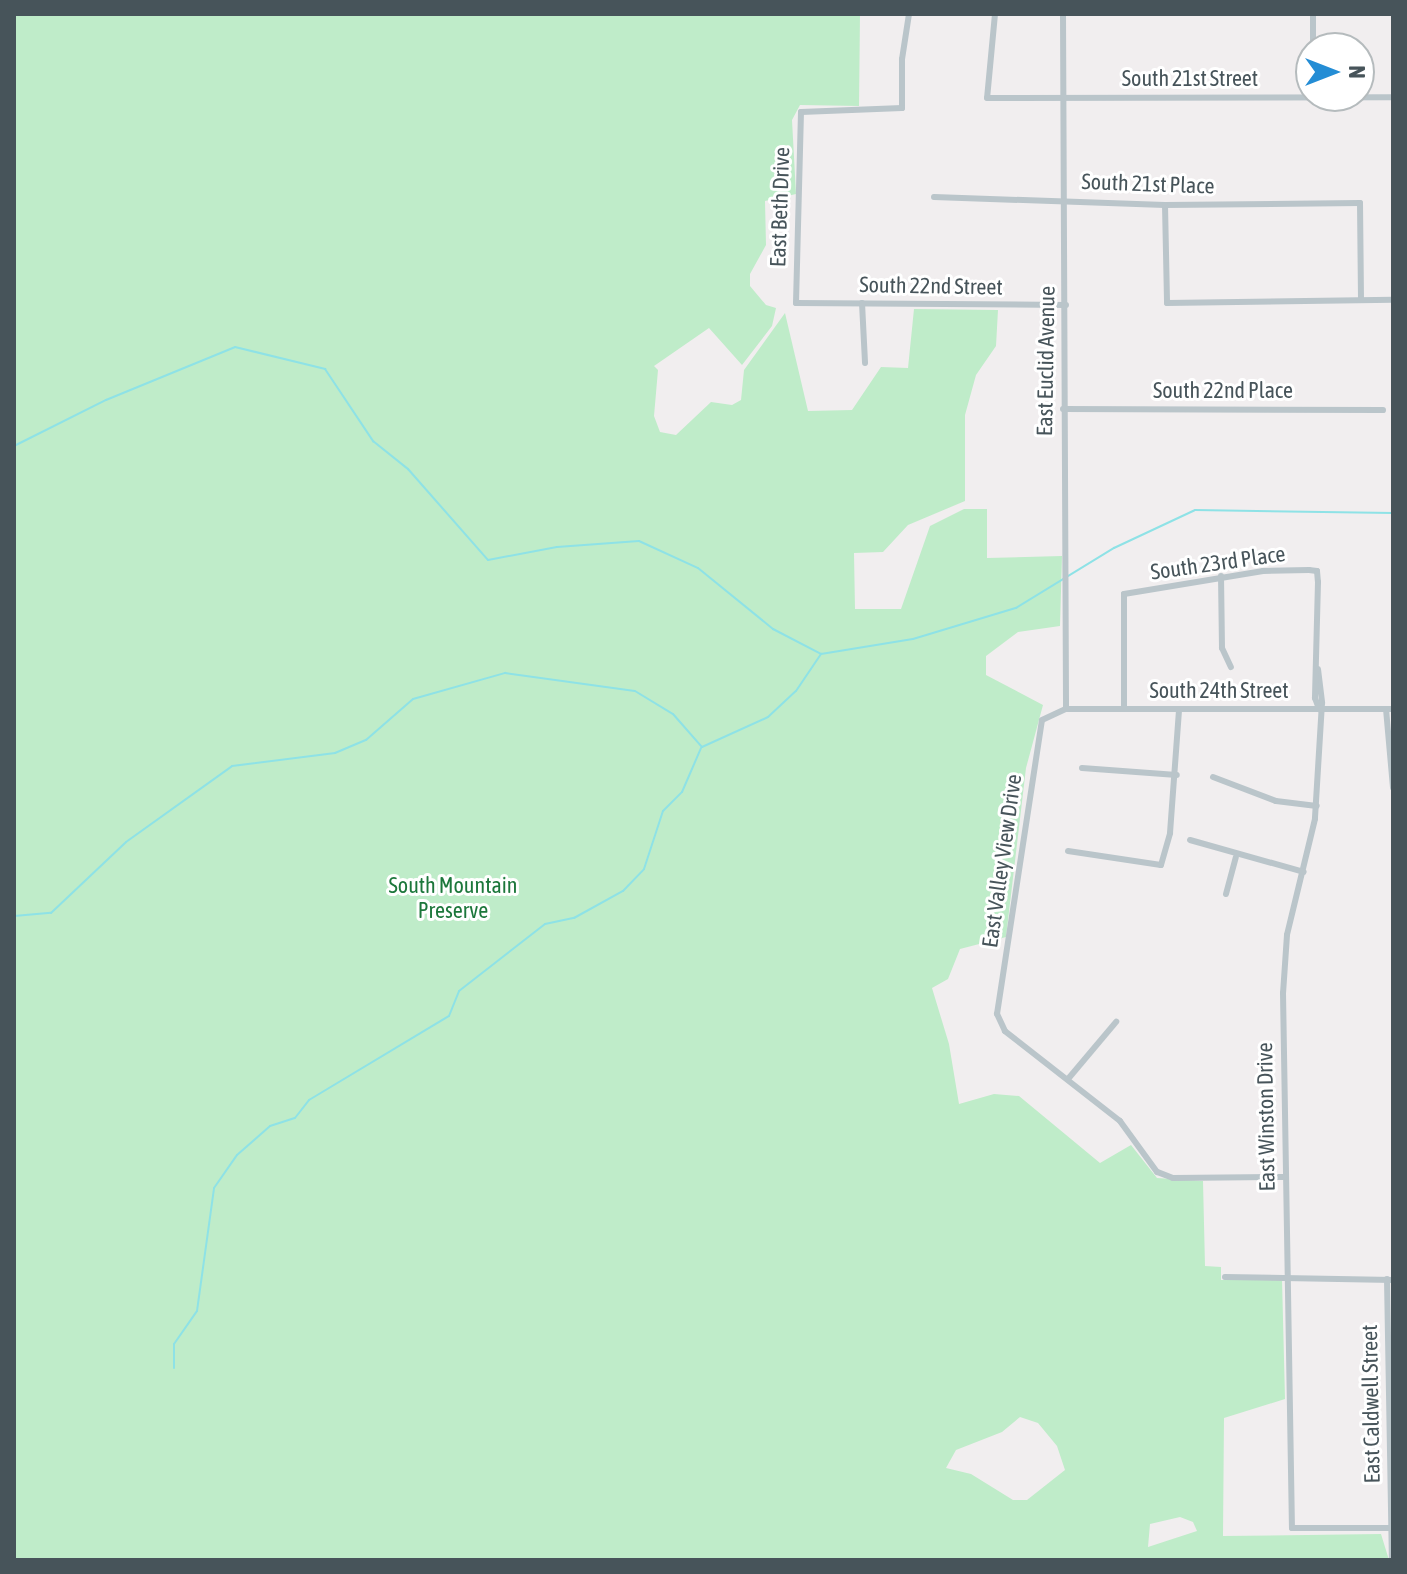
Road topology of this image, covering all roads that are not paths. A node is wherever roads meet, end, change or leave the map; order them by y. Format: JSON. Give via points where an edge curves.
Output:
{"nodes":[{"id":1,"x":909,"y":14,"type":"edge"},
{"id":2,"x":995,"y":14,"type":"edge"},
{"id":3,"x":1063,"y":14,"type":"edge"},
{"id":4,"x":1063,"y":97,"type":"junction"},
{"id":5,"x":1295,"y":97,"type":"edge"},
{"id":6,"x":934,"y":197,"type":"dead end"},
{"id":7,"x":1064,"y":200,"type":"junction"},
{"id":8,"x":1165,"y":205,"type":"junction"},
{"id":9,"x":1361,"y":300,"type":"junction"},
{"id":10,"x":1393,"y":300,"type":"edge"},
{"id":11,"x":796,"y":303,"type":"joint"},
{"id":12,"x":862,"y":303,"type":"junction"},
{"id":13,"x":1066,"y":305,"type":"junction"},
{"id":14,"x":865,"y":363,"type":"dead end"},
{"id":15,"x":1063,"y":409,"type":"junction"},
{"id":16,"x":1383,"y":410,"type":"dead end"},
{"id":17,"x":1317,"y":571,"type":"joint"},
{"id":18,"x":1221,"y":576,"type":"junction"},
{"id":19,"x":1231,"y":667,"type":"dead end"},
{"id":20,"x":1066,"y":709,"type":"junction"},
{"id":21,"x":1124,"y":709,"type":"junction"},
{"id":22,"x":1179,"y":709,"type":"junction"},
{"id":23,"x":1319,"y":709,"type":"junction"},
{"id":24,"x":1390,"y":709,"type":"edge"},
{"id":25,"x":1046,"y":715,"type":"joint"},
{"id":26,"x":1082,"y":768,"type":"dead end"},
{"id":27,"x":1177,"y":775,"type":"junction"},
{"id":28,"x":1213,"y":777,"type":"dead end"},
{"id":29,"x":1393,"y":788,"type":"edge"},
{"id":30,"x":1317,"y":806,"type":"junction"},
{"id":31,"x":1190,"y":840,"type":"dead end"},
{"id":32,"x":1068,"y":851,"type":"dead end"},
{"id":33,"x":1236,"y":857,"type":"junction"},
{"id":34,"x":1304,"y":872,"type":"junction"},
{"id":35,"x":1226,"y":894,"type":"dead end"},
{"id":36,"x":1116,"y":1022,"type":"dead end"},
{"id":37,"x":1068,"y":1079,"type":"junction"},
{"id":38,"x":1284,"y":1177,"type":"junction"},
{"id":39,"x":1286,"y":1275,"type":"junction"},
{"id":40,"x":1225,"y":1277,"type":"dead end"},
{"id":41,"x":1390,"y":1279,"type":"edge"},
{"id":42,"x":1393,"y":1529,"type":"edge"},
{"id":43,"x":1392,"y":1560,"type":"edge"}],
"edges":[{"from":1,"to":11,"type":"street","name":"East Beth Drive","via":[[902,108],[801,112]]},
{"from":2,"to":4,"type":"street","name":"South 21st Street","via":[[987,98]]},
{"from":3,"to":4,"type":"street","name":"East Euclid Avenue"},
{"from":4,"to":5,"type":"street","name":"South 21st Street"},
{"from":4,"to":7,"type":"street","name":"East Euclid Avenue"},
{"from":6,"to":7,"type":"street","name":"South 21st Place"},
{"from":7,"to":8,"type":"street","name":"South 21st Place"},
{"from":7,"to":13,"type":"street","name":"East Euclid Avenue"},
{"from":8,"to":9,"type":"street","name":"South 21st Place","via":[[1360,203]]},
{"from":8,"to":9,"type":"street","via":[[1167,303]]},
{"from":9,"to":10,"type":"street"},
{"from":11,"to":12,"type":"street","name":"South 22nd Street"},
{"from":12,"to":13,"type":"street","name":"South 22nd Street"},
{"from":12,"to":14,"type":"street"},
{"from":13,"to":15,"type":"street","name":"East Euclid Avenue","via":[[1061,339]]},
{"from":15,"to":16,"type":"street","name":"South 22nd Place"},
{"from":15,"to":20,"type":"street","name":"East Euclid Avenue"},
{"from":17,"to":18,"type":"street","name":"South 23rd Place"},
{"from":17,"to":23,"type":"street","name":"East Winston Drive"},
{"from":18,"to":19,"type":"street","via":[[1222,648]]},
{"from":18,"to":21,"type":"street","name":"South 23rd Place","via":[[1124,594]]},
{"from":20,"to":21,"type":"street","name":"South 24th Street"},
{"from":20,"to":25,"type":"street","name":"South 24th Street"},
{"from":21,"to":22,"type":"street","name":"South 24th Street"},
{"from":22,"to":23,"type":"street","name":"South 24th Street"},
{"from":22,"to":27,"type":"street"},
{"from":23,"to":24,"type":"street","name":"South 24th Street"},
{"from":23,"to":30,"type":"street","name":"East Winston Drive"},
{"from":24,"to":29,"type":"street"},
{"from":25,"to":37,"type":"street","name":"East Valley View Drive","via":[[997,1014],[1005,1031]]},
{"from":26,"to":27,"type":"street"},
{"from":27,"to":32,"type":"street","via":[[1161,865]]},
{"from":28,"to":30,"type":"street","via":[[1276,801]]},
{"from":30,"to":34,"type":"street","name":"East Winston Drive"},
{"from":31,"to":33,"type":"street"},
{"from":33,"to":34,"type":"street"},
{"from":33,"to":35,"type":"street"},
{"from":34,"to":38,"type":"street","name":"East Winston Drive","via":[[1287,935],[1283,993]]},
{"from":36,"to":37,"type":"street"},
{"from":37,"to":38,"type":"street","via":[[1120,1121],[1157,1172],[1173,1178]]},
{"from":38,"to":39,"type":"street","name":"East Winston Drive"},
{"from":39,"to":40,"type":"street"},
{"from":39,"to":41,"type":"street"},
{"from":39,"to":42,"type":"street","name":"East Winston Drive","via":[[1292,1528]]},
{"from":41,"to":42,"type":"street","name":"East Caldwell Street"},
{"from":42,"to":43,"type":"street","name":"East Caldwell Street"}]}
